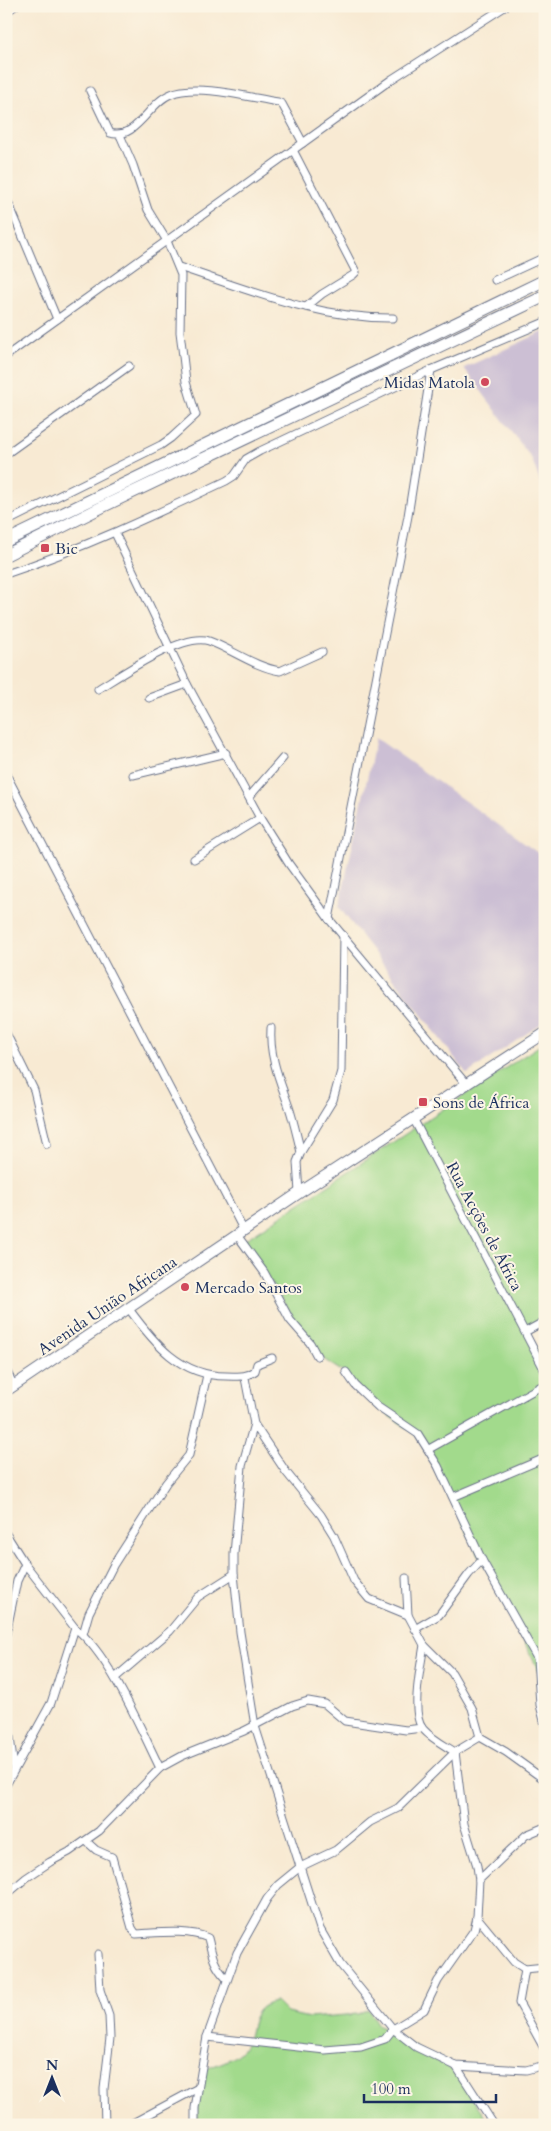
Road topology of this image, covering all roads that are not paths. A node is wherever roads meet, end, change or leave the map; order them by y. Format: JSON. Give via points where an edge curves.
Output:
{"nodes":[{"id":1,"x":15,"y":6,"type":"edge"},
{"id":2,"x":506,"y":6,"type":"edge"},
{"id":3,"x":6,"y":12,"type":"edge"},
{"id":4,"x":90,"y":91,"type":"dead end"},
{"id":5,"x":120,"y":135,"type":"junction"},
{"id":6,"x":303,"y":142,"type":"junction"},
{"id":7,"x":293,"y":150,"type":"junction"},
{"id":8,"x":9,"y":204,"type":"dead end"},
{"id":9,"x":167,"y":241,"type":"junction"},
{"id":10,"x":545,"y":256,"type":"edge"},
{"id":11,"x":179,"y":267,"type":"junction"},
{"id":12,"x":496,"y":280,"type":"dead end"},
{"id":13,"x":545,"y":280,"type":"edge"},
{"id":14,"x":545,"y":296,"type":"edge"},
{"id":15,"x":306,"y":307,"type":"junction"},
{"id":16,"x":393,"y":318,"type":"dead end"},
{"id":17,"x":57,"y":319,"type":"junction"},
{"id":18,"x":545,"y":322,"type":"edge"},
{"id":19,"x":6,"y":356,"type":"edge"},
{"id":20,"x":129,"y":366,"type":"dead end"},
{"id":21,"x":431,"y":370,"type":"junction"},
{"id":22,"x":6,"y":454,"type":"edge"},
{"id":23,"x":6,"y":522,"type":"edge"},
{"id":24,"x":115,"y":533,"type":"junction"},
{"id":25,"x":6,"y":541,"type":"edge"},
{"id":26,"x":6,"y":555,"type":"edge"},
{"id":27,"x":6,"y":574,"type":"edge"},
{"id":28,"x":168,"y":648,"type":"junction"},
{"id":29,"x":322,"y":652,"type":"dead end"},
{"id":30,"x":186,"y":684,"type":"junction"},
{"id":31,"x":98,"y":689,"type":"dead end"},
{"id":32,"x":149,"y":698,"type":"dead end"},
{"id":33,"x":226,"y":753,"type":"junction"},
{"id":34,"x":283,"y":758,"type":"dead end"},
{"id":35,"x":6,"y":774,"type":"edge"},
{"id":36,"x":133,"y":775,"type":"dead end"},
{"id":37,"x":249,"y":797,"type":"junction"},
{"id":38,"x":260,"y":818,"type":"junction"},
{"id":39,"x":194,"y":859,"type":"dead end"},
{"id":40,"x":329,"y":919,"type":"junction"},
{"id":41,"x":343,"y":935,"type":"junction"},
{"id":42,"x":271,"y":1028,"type":"dead end"},
{"id":43,"x":6,"y":1033,"type":"edge"},
{"id":44,"x":545,"y":1033,"type":"edge"},
{"id":45,"x":467,"y":1085,"type":"junction"},
{"id":46,"x":414,"y":1120,"type":"junction"},
{"id":47,"x":47,"y":1144,"type":"dead end"},
{"id":48,"x":300,"y":1152,"type":"junction"},
{"id":49,"x":299,"y":1192,"type":"junction"},
{"id":50,"x":240,"y":1233,"type":"junction"},
{"id":51,"x":129,"y":1309,"type":"junction"},
{"id":52,"x":545,"y":1320,"type":"edge"},
{"id":53,"x":525,"y":1332,"type":"junction"},
{"id":54,"x":317,"y":1356,"type":"dead end"},
{"id":55,"x":272,"y":1358,"type":"dead end"},
{"id":56,"x":6,"y":1370,"type":"edge"},
{"id":57,"x":545,"y":1371,"type":"edge"},
{"id":58,"x":346,"y":1372,"type":"dead end"},
{"id":59,"x":207,"y":1375,"type":"junction"},
{"id":60,"x":245,"y":1378,"type":"junction"},
{"id":61,"x":545,"y":1384,"type":"edge"},
{"id":62,"x":10,"y":1389,"type":"edge"},
{"id":63,"x":254,"y":1424,"type":"junction"},
{"id":64,"x":428,"y":1449,"type":"junction"},
{"id":65,"x":545,"y":1458,"type":"edge"},
{"id":66,"x":453,"y":1497,"type":"junction"},
{"id":67,"x":6,"y":1534,"type":"edge"},
{"id":68,"x":482,"y":1560,"type":"junction"},
{"id":69,"x":25,"y":1564,"type":"junction"},
{"id":70,"x":234,"y":1574,"type":"junction"},
{"id":71,"x":406,"y":1578,"type":"dead end"},
{"id":72,"x":408,"y":1615,"type":"junction"},
{"id":73,"x":75,"y":1628,"type":"junction"},
{"id":74,"x":415,"y":1629,"type":"junction"},
{"id":75,"x":6,"y":1634,"type":"edge"},
{"id":76,"x":84,"y":1634,"type":"junction"},
{"id":77,"x":424,"y":1645,"type":"junction"},
{"id":78,"x":541,"y":1676,"type":"edge"},
{"id":79,"x":115,"y":1678,"type":"junction"},
{"id":80,"x":6,"y":1705,"type":"edge"},
{"id":81,"x":545,"y":1725,"type":"edge"},
{"id":82,"x":255,"y":1726,"type":"junction"},
{"id":83,"x":422,"y":1728,"type":"junction"},
{"id":84,"x":480,"y":1737,"type":"junction"},
{"id":85,"x":455,"y":1752,"type":"junction"},
{"id":86,"x":160,"y":1768,"type":"junction"},
{"id":87,"x":14,"y":1769,"type":"junction"},
{"id":88,"x":545,"y":1780,"type":"edge"},
{"id":89,"x":6,"y":1785,"type":"edge"},
{"id":90,"x":545,"y":1827,"type":"edge"},
{"id":91,"x":86,"y":1841,"type":"junction"},
{"id":92,"x":300,"y":1867,"type":"junction"},
{"id":93,"x":479,"y":1880,"type":"junction"},
{"id":94,"x":6,"y":1895,"type":"edge"},
{"id":95,"x":477,"y":1917,"type":"junction"},
{"id":96,"x":98,"y":1954,"type":"dead end"},
{"id":97,"x":545,"y":1966,"type":"edge"},
{"id":98,"x":525,"y":1969,"type":"junction"},
{"id":99,"x":226,"y":1978,"type":"junction"},
{"id":100,"x":393,"y":2029,"type":"junction"},
{"id":101,"x":207,"y":2037,"type":"junction"},
{"id":102,"x":545,"y":2050,"type":"edge"},
{"id":103,"x":545,"y":2065,"type":"edge"},
{"id":104,"x":456,"y":2066,"type":"junction"},
{"id":105,"x":198,"y":2088,"type":"junction"},
{"id":106,"x":106,"y":2125,"type":"edge"},
{"id":107,"x":129,"y":2125,"type":"edge"},
{"id":108,"x":195,"y":2125,"type":"edge"},
{"id":109,"x":494,"y":2125,"type":"edge"}],
"edges":[{"from":1,"to":3,"type":"street"},
{"from":2,"to":6,"type":"street","via":[[392,79]]},
{"from":4,"to":5,"type":"street","via":[[110,133]]},
{"from":5,"to":6,"type":"street","via":[[134,127],[172,93],[202,91],[282,104]]},
{"from":5,"to":9,"type":"street","via":[[148,210]]},
{"from":6,"to":7,"type":"street"},
{"from":7,"to":9,"type":"street"},
{"from":7,"to":15,"type":"street","via":[[356,272]]},
{"from":8,"to":17,"type":"street"},
{"from":9,"to":11,"type":"street"},
{"from":9,"to":17,"type":"street"},
{"from":10,"to":12,"type":"street"},
{"from":11,"to":15,"type":"street"},
{"from":11,"to":23,"type":"street","via":[[183,356],[186,382],[197,412],[195,417],[172,438]]},
{"from":13,"to":25,"type":"highway"},
{"from":14,"to":26,"type":"highway"},
{"from":15,"to":16,"type":"street"},
{"from":17,"to":19,"type":"street"},
{"from":18,"to":21,"type":"street"},
{"from":20,"to":22,"type":"street"},
{"from":21,"to":24,"type":"street","via":[[260,451],[246,459],[234,476],[226,481]]},
{"from":21,"to":40,"type":"street","via":[[408,516]]},
{"from":24,"to":27,"type":"street"},
{"from":24,"to":28,"type":"street"},
{"from":28,"to":29,"type":"street","via":[[195,640],[208,641],[280,671]]},
{"from":28,"to":30,"type":"street"},
{"from":28,"to":31,"type":"street"},
{"from":30,"to":32,"type":"street"},
{"from":30,"to":33,"type":"street"},
{"from":33,"to":36,"type":"street"},
{"from":33,"to":37,"type":"street"},
{"from":34,"to":37,"type":"street"},
{"from":35,"to":50,"type":"street"},
{"from":37,"to":38,"type":"street"},
{"from":38,"to":39,"type":"street"},
{"from":38,"to":40,"type":"street","via":[[308,893]]},
{"from":40,"to":41,"type":"street"},
{"from":41,"to":45,"type":"street"},
{"from":41,"to":48,"type":"street","via":[[339,1083],[324,1117]]},
{"from":42,"to":48,"type":"street","via":[[272,1058],[290,1109]]},
{"from":43,"to":47,"type":"street","via":[[34,1090]]},
{"from":44,"to":45,"type":"main road","name":"Avenida União Africana"},
{"from":45,"to":46,"type":"main road","name":"Avenida União Africana"},
{"from":46,"to":49,"type":"main road","name":"Avenida União Africana"},
{"from":46,"to":53,"type":"street","name":"Rua Acções de África"},
{"from":48,"to":49,"type":"street","via":[[297,1162]]},
{"from":49,"to":50,"type":"main road","name":"Avenida União Africana"},
{"from":50,"to":51,"type":"main road","name":"Avenida União Africana"},
{"from":50,"to":54,"type":"street","via":[[290,1320]]},
{"from":51,"to":59,"type":"street","via":[[151,1340],[166,1354],[180,1364]]},
{"from":51,"to":62,"type":"main road","name":"Avenida União Africana"},
{"from":52,"to":53,"type":"street"},
{"from":53,"to":57,"type":"street","name":"Rua Acções de África"},
{"from":55,"to":60,"type":"street","via":[[257,1364],[256,1371]]},
{"from":56,"to":62,"type":"street"},
{"from":58,"to":64,"type":"street","via":[[367,1397],[418,1434]]},
{"from":59,"to":60,"type":"street"},
{"from":59,"to":76,"type":"street","via":[[189,1455],[166,1483],[114,1564],[89,1613]]},
{"from":60,"to":63,"type":"street"},
{"from":61,"to":64,"type":"street"},
{"from":63,"to":70,"type":"street","via":[[242,1466]]},
{"from":63,"to":72,"type":"street","via":[[286,1472],[322,1516],[363,1594],[376,1603]]},
{"from":64,"to":66,"type":"street"},
{"from":65,"to":66,"type":"street"},
{"from":66,"to":68,"type":"street"},
{"from":67,"to":69,"type":"street"},
{"from":68,"to":74,"type":"street","via":[[439,1615]]},
{"from":68,"to":78,"type":"street","via":[[534,1652]]},
{"from":69,"to":73,"type":"street"},
{"from":69,"to":75,"type":"street"},
{"from":70,"to":79,"type":"street","via":[[198,1597],[170,1631]]},
{"from":70,"to":82,"type":"street"},
{"from":71,"to":72,"type":"street"},
{"from":72,"to":74,"type":"street"},
{"from":73,"to":76,"type":"street"},
{"from":73,"to":87,"type":"street","via":[[51,1703]]},
{"from":74,"to":77,"type":"street"},
{"from":76,"to":79,"type":"street"},
{"from":77,"to":83,"type":"street","via":[[418,1686],[418,1720]]},
{"from":77,"to":84,"type":"street","via":[[452,1673],[472,1708]]},
{"from":78,"to":81,"type":"street","via":[[540,1705]]},
{"from":79,"to":86,"type":"street"},
{"from":80,"to":87,"type":"street"},
{"from":82,"to":83,"type":"street","via":[[292,1706],[308,1702],[325,1704],[345,1720],[406,1730]]},
{"from":82,"to":86,"type":"street"},
{"from":82,"to":92,"type":"street"},
{"from":83,"to":85,"type":"street"},
{"from":84,"to":85,"type":"street"},
{"from":84,"to":88,"type":"street"},
{"from":85,"to":92,"type":"street","via":[[398,1808],[370,1822],[336,1850]]},
{"from":85,"to":93,"type":"street","via":[[464,1824]]},
{"from":86,"to":91,"type":"street"},
{"from":87,"to":89,"type":"street"},
{"from":90,"to":93,"type":"street","via":[[521,1839]]},
{"from":91,"to":94,"type":"street","via":[[50,1862]]},
{"from":91,"to":99,"type":"street","via":[[112,1857],[136,1934],[170,1933],[208,1938],[213,1961]]},
{"from":92,"to":99,"type":"street","via":[[282,1880],[267,1899]]},
{"from":92,"to":100,"type":"street","via":[[320,1929],[340,1964]]},
{"from":93,"to":95,"type":"street"},
{"from":95,"to":98,"type":"street","via":[[514,1962]]},
{"from":95,"to":100,"type":"street","via":[[474,1930],[438,1980],[424,2010]]},
{"from":96,"to":106,"type":"street","via":[[100,1990],[109,2016],[110,2038],[104,2089]]},
{"from":97,"to":98,"type":"street"},
{"from":98,"to":102,"type":"street","via":[[518,2003]]},
{"from":99,"to":101,"type":"street"},
{"from":100,"to":101,"type":"street","via":[[386,2039],[375,2044],[325,2050]]},
{"from":100,"to":104,"type":"street","via":[[416,2047]]},
{"from":101,"to":105,"type":"street"},
{"from":103,"to":104,"type":"street","via":[[526,2070]]},
{"from":104,"to":109,"type":"street"},
{"from":105,"to":107,"type":"street"},
{"from":105,"to":108,"type":"street"}]}
